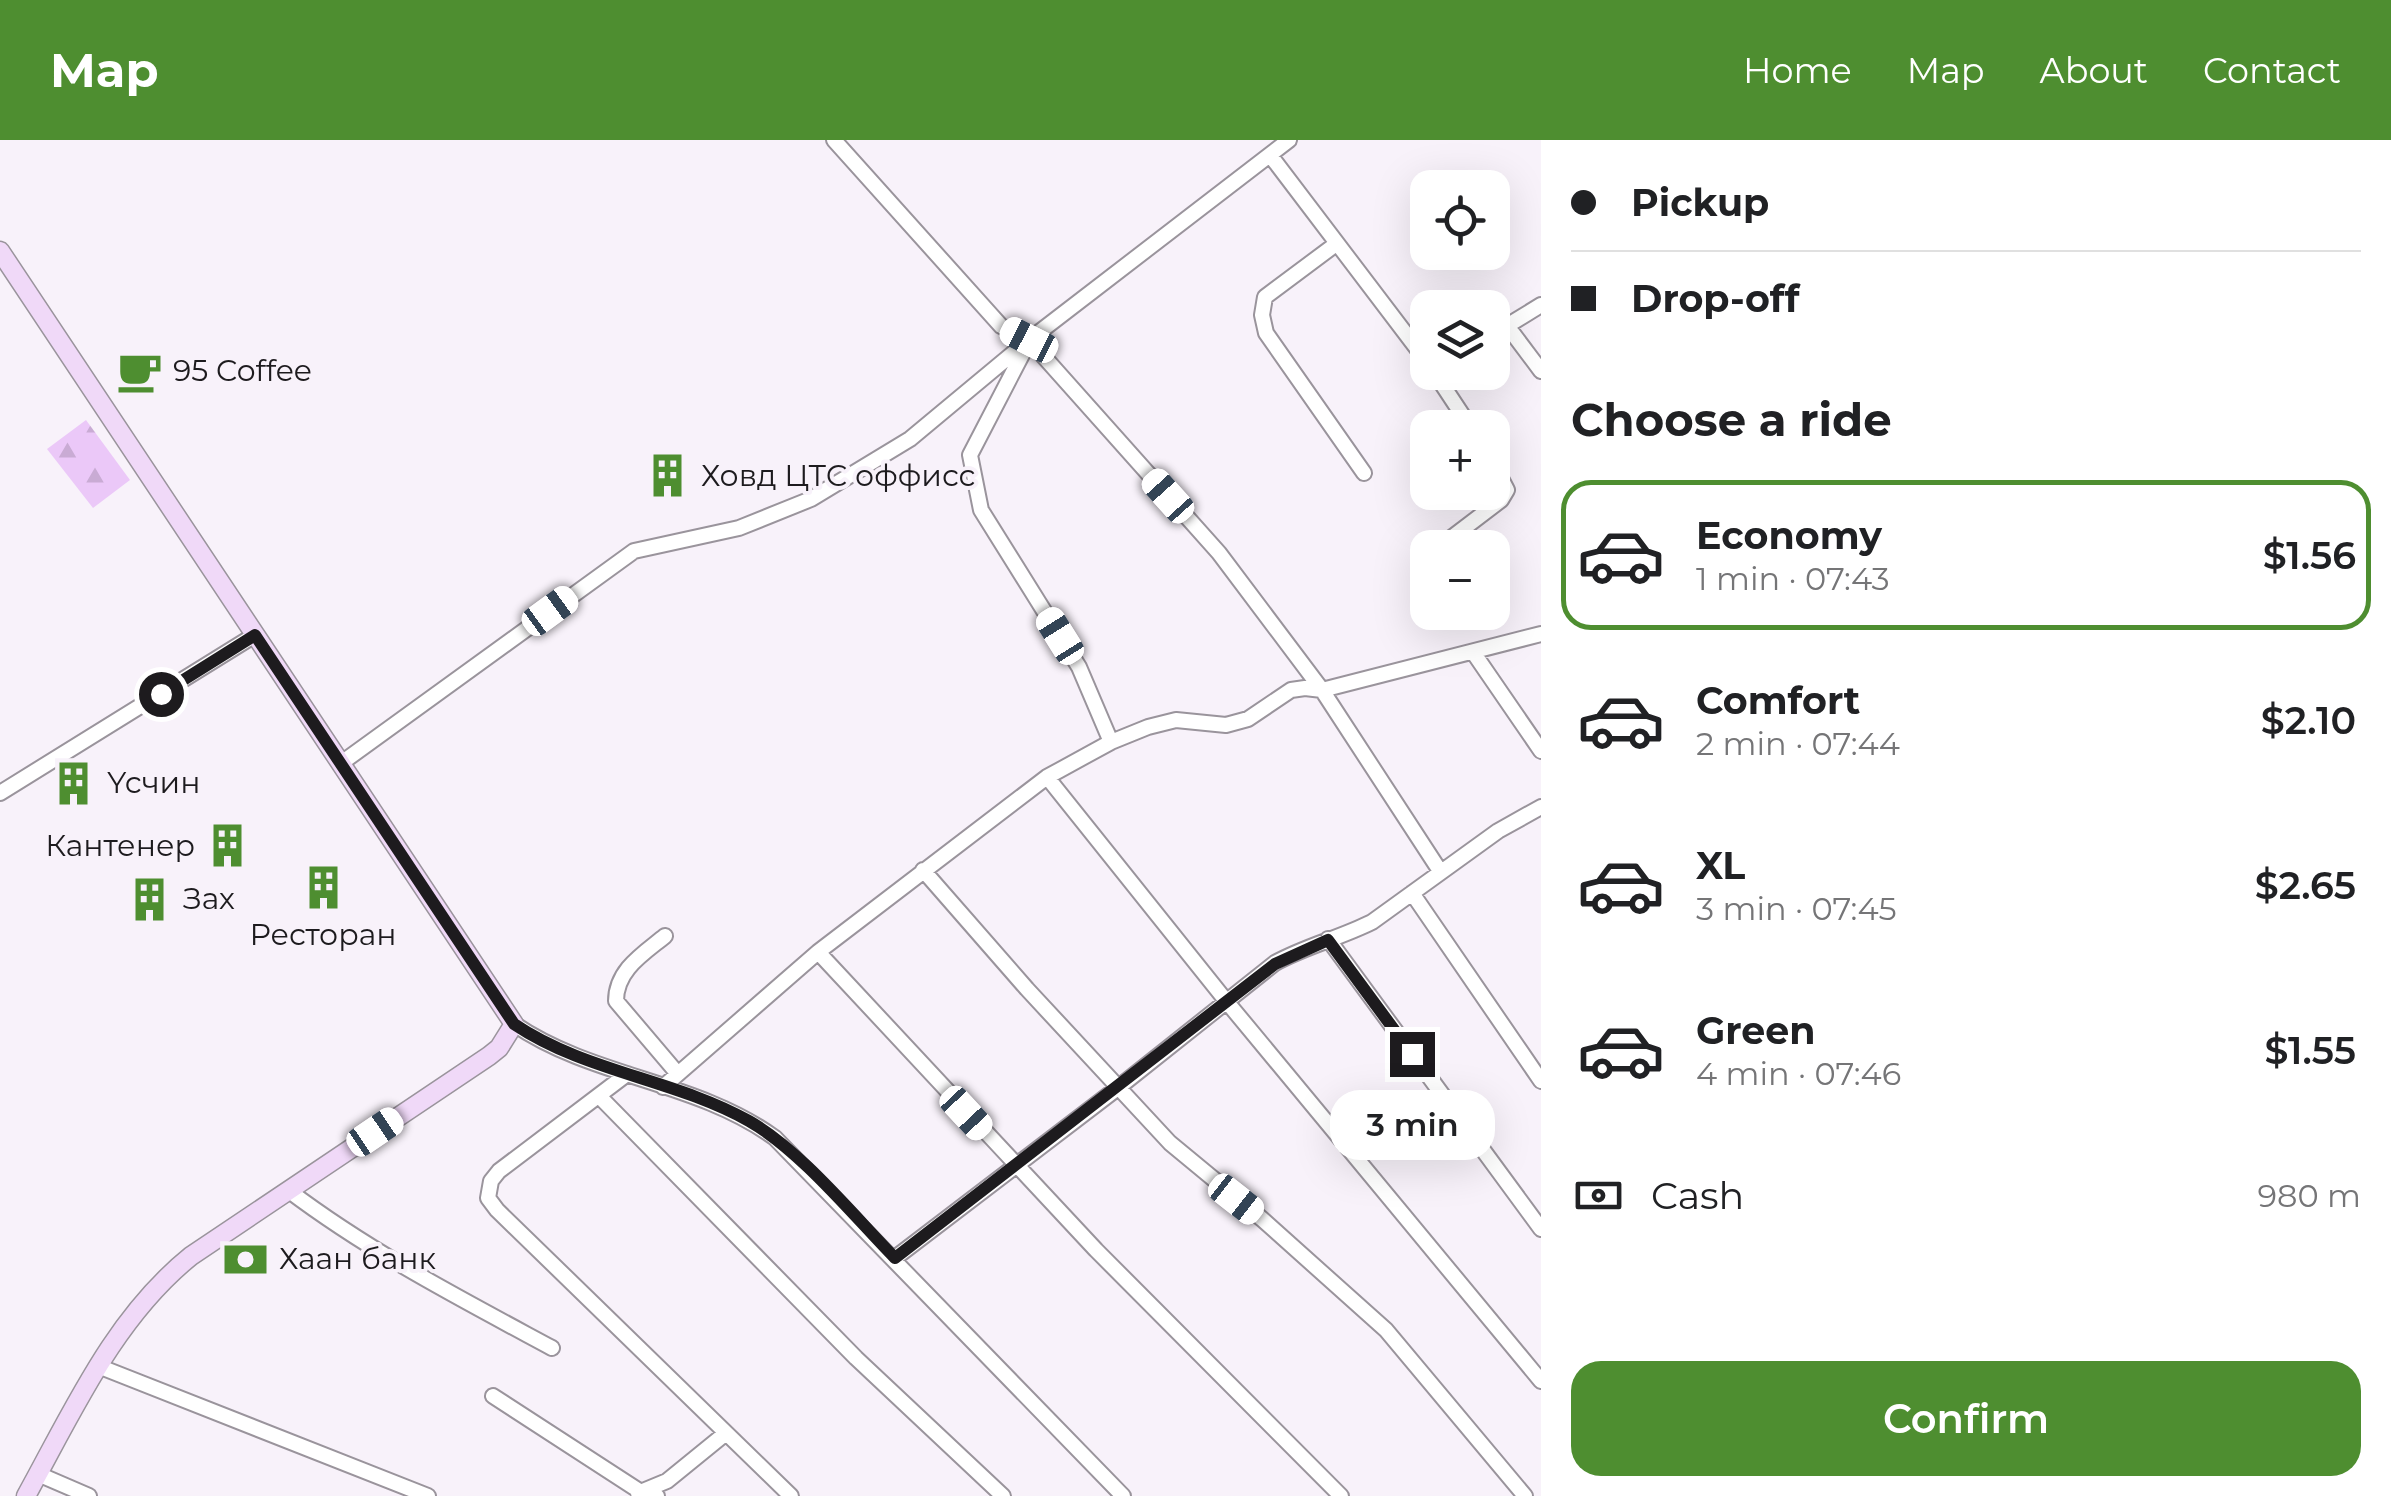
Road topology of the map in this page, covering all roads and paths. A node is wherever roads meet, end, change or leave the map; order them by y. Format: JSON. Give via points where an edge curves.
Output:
{"nodes":[{"id":1,"x":834,"y":140,"type":"edge"},
{"id":2,"x":1288,"y":140,"type":"edge"},
{"id":3,"x":1270,"y":155,"type":"junction"},
{"id":4,"x":1336,"y":244,"type":"junction"},
{"id":5,"x":0,"y":251,"type":"edge"},
{"id":6,"x":1541,"y":305,"type":"edge"},
{"id":7,"x":1029,"y":340,"type":"junction"},
{"id":8,"x":1410,"y":340,"type":"edge"},
{"id":9,"x":1541,"y":371,"type":"edge"},
{"id":10,"x":1364,"y":473,"type":"dead end"},
{"id":11,"x":1488,"y":510,"type":"edge"},
{"id":12,"x":1462,"y":530,"type":"edge"},
{"id":13,"x":1541,"y":634,"type":"edge"},
{"id":14,"x":255,"y":635,"type":"junction"},
{"id":15,"x":1473,"y":652,"type":"junction"},
{"id":16,"x":1322,"y":690,"type":"junction"},
{"id":17,"x":1110,"y":742,"type":"junction"},
{"id":18,"x":1541,"y":750,"type":"edge"},
{"id":19,"x":340,"y":764,"type":"junction"},
{"id":20,"x":1047,"y":777,"type":"junction"},
{"id":21,"x":0,"y":793,"type":"edge"},
{"id":22,"x":1541,"y":807,"type":"edge"},
{"id":23,"x":924,"y":870,"type":"junction"},
{"id":24,"x":1440,"y":871,"type":"junction"},
{"id":25,"x":1412,"y":892,"type":"junction"},
{"id":26,"x":665,"y":936,"type":"dead end"},
{"id":27,"x":1328,"y":940,"type":"junction"},
{"id":28,"x":818,"y":952,"type":"junction"},
{"id":29,"x":1226,"y":1002,"type":"junction"},
{"id":30,"x":514,"y":1024,"type":"junction"},
{"id":31,"x":627,"y":1074,"type":"junction"},
{"id":32,"x":678,"y":1074,"type":"junction"},
{"id":33,"x":1541,"y":1081,"type":"edge"},
{"id":34,"x":663,"y":1087,"type":"junction"},
{"id":35,"x":1119,"y":1087,"type":"junction"},
{"id":36,"x":599,"y":1096,"type":"junction"},
{"id":37,"x":1016,"y":1166,"type":"junction"},
{"id":38,"x":288,"y":1190,"type":"junction"},
{"id":39,"x":1541,"y":1229,"type":"edge"},
{"id":40,"x":895,"y":1258,"type":"junction"},
{"id":41,"x":552,"y":1348,"type":"dead end"},
{"id":42,"x":98,"y":1366,"type":"junction"},
{"id":43,"x":1541,"y":1381,"type":"edge"},
{"id":44,"x":493,"y":1396,"type":"dead end"},
{"id":45,"x":726,"y":1433,"type":"junction"},
{"id":46,"x":38,"y":1474,"type":"junction"},
{"id":47,"x":637,"y":1494,"type":"edge"},
{"id":48,"x":85,"y":1495,"type":"edge"},
{"id":49,"x":26,"y":1496,"type":"edge"},
{"id":50,"x":428,"y":1496,"type":"edge"},
{"id":51,"x":657,"y":1496,"type":"edge"},
{"id":52,"x":791,"y":1496,"type":"edge"},
{"id":53,"x":1003,"y":1496,"type":"edge"},
{"id":54,"x":1123,"y":1496,"type":"edge"},
{"id":55,"x":1341,"y":1496,"type":"edge"},
{"id":56,"x":1526,"y":1496,"type":"edge"}],
"edges":[{"from":1,"to":7,"type":"street","via":[[1001,326]]},
{"from":2,"to":3,"type":"street"},
{"from":3,"to":4,"type":"street"},
{"from":3,"to":7,"type":"street"},
{"from":4,"to":8,"type":"street"},
{"from":4,"to":10,"type":"street","via":[[1265,297],[1262,314],[1266,333]]},
{"from":5,"to":14,"type":"street"},
{"from":6,"to":9,"type":"street","via":[[1510,324],[1510,332]]},
{"from":7,"to":16,"type":"street","via":[[1219,553]]},
{"from":7,"to":17,"type":"street","via":[[970,455],[980,510],[1080,667]]},
{"from":7,"to":19,"type":"street","via":[[910,439],[811,499],[739,528],[634,551]]},
{"from":11,"to":12,"type":"street"},
{"from":13,"to":15,"type":"street"},
{"from":14,"to":19,"type":"street"},
{"from":14,"to":21,"type":"street"},
{"from":15,"to":16,"type":"street"},
{"from":15,"to":18,"type":"street"},
{"from":16,"to":17,"type":"street","via":[[1292,690],[1226,725],[1176,720]]},
{"from":16,"to":24,"type":"street"},
{"from":17,"to":20,"type":"street"},
{"from":19,"to":30,"type":"street"},
{"from":20,"to":23,"type":"street"},
{"from":20,"to":29,"type":"street"},
{"from":22,"to":24,"type":"street"},
{"from":23,"to":28,"type":"street"},
{"from":23,"to":35,"type":"street"},
{"from":24,"to":25,"type":"street"},
{"from":25,"to":27,"type":"street","via":[[1372,922]]},
{"from":25,"to":33,"type":"street"},
{"from":26,"to":32,"type":"street","via":[[630,965],[616,984],[616,1001]]},
{"from":27,"to":29,"type":"street","via":[[1275,964]]},
{"from":27,"to":39,"type":"street"},
{"from":28,"to":32,"type":"street"},
{"from":28,"to":37,"type":"street"},
{"from":29,"to":35,"type":"street"},
{"from":29,"to":43,"type":"street"},
{"from":30,"to":31,"type":"street","via":[[559,1051]]},
{"from":30,"to":38,"type":"street","via":[[499,1048]]},
{"from":31,"to":34,"type":"street"},
{"from":31,"to":36,"type":"street"},
{"from":32,"to":34,"type":"street"},
{"from":34,"to":40,"type":"street","via":[[763,1129]]},
{"from":35,"to":37,"type":"street"},
{"from":35,"to":56,"type":"street","via":[[1170,1143],[1386,1330]]},
{"from":36,"to":45,"type":"street","via":[[499,1171],[488,1198]]},
{"from":36,"to":53,"type":"street","via":[[829,1331]]},
{"from":37,"to":40,"type":"street"},
{"from":37,"to":55,"type":"street"},
{"from":38,"to":41,"type":"street","via":[[376,1252]]},
{"from":38,"to":42,"type":"street","via":[[168,1276]]},
{"from":40,"to":54,"type":"street"},
{"from":42,"to":46,"type":"street"},
{"from":42,"to":50,"type":"street"},
{"from":44,"to":47,"type":"street"},
{"from":45,"to":47,"type":"street","via":[[667,1481]]},
{"from":45,"to":52,"type":"street"},
{"from":46,"to":48,"type":"street"},
{"from":46,"to":49,"type":"street"},
{"from":47,"to":51,"type":"street"}]}
